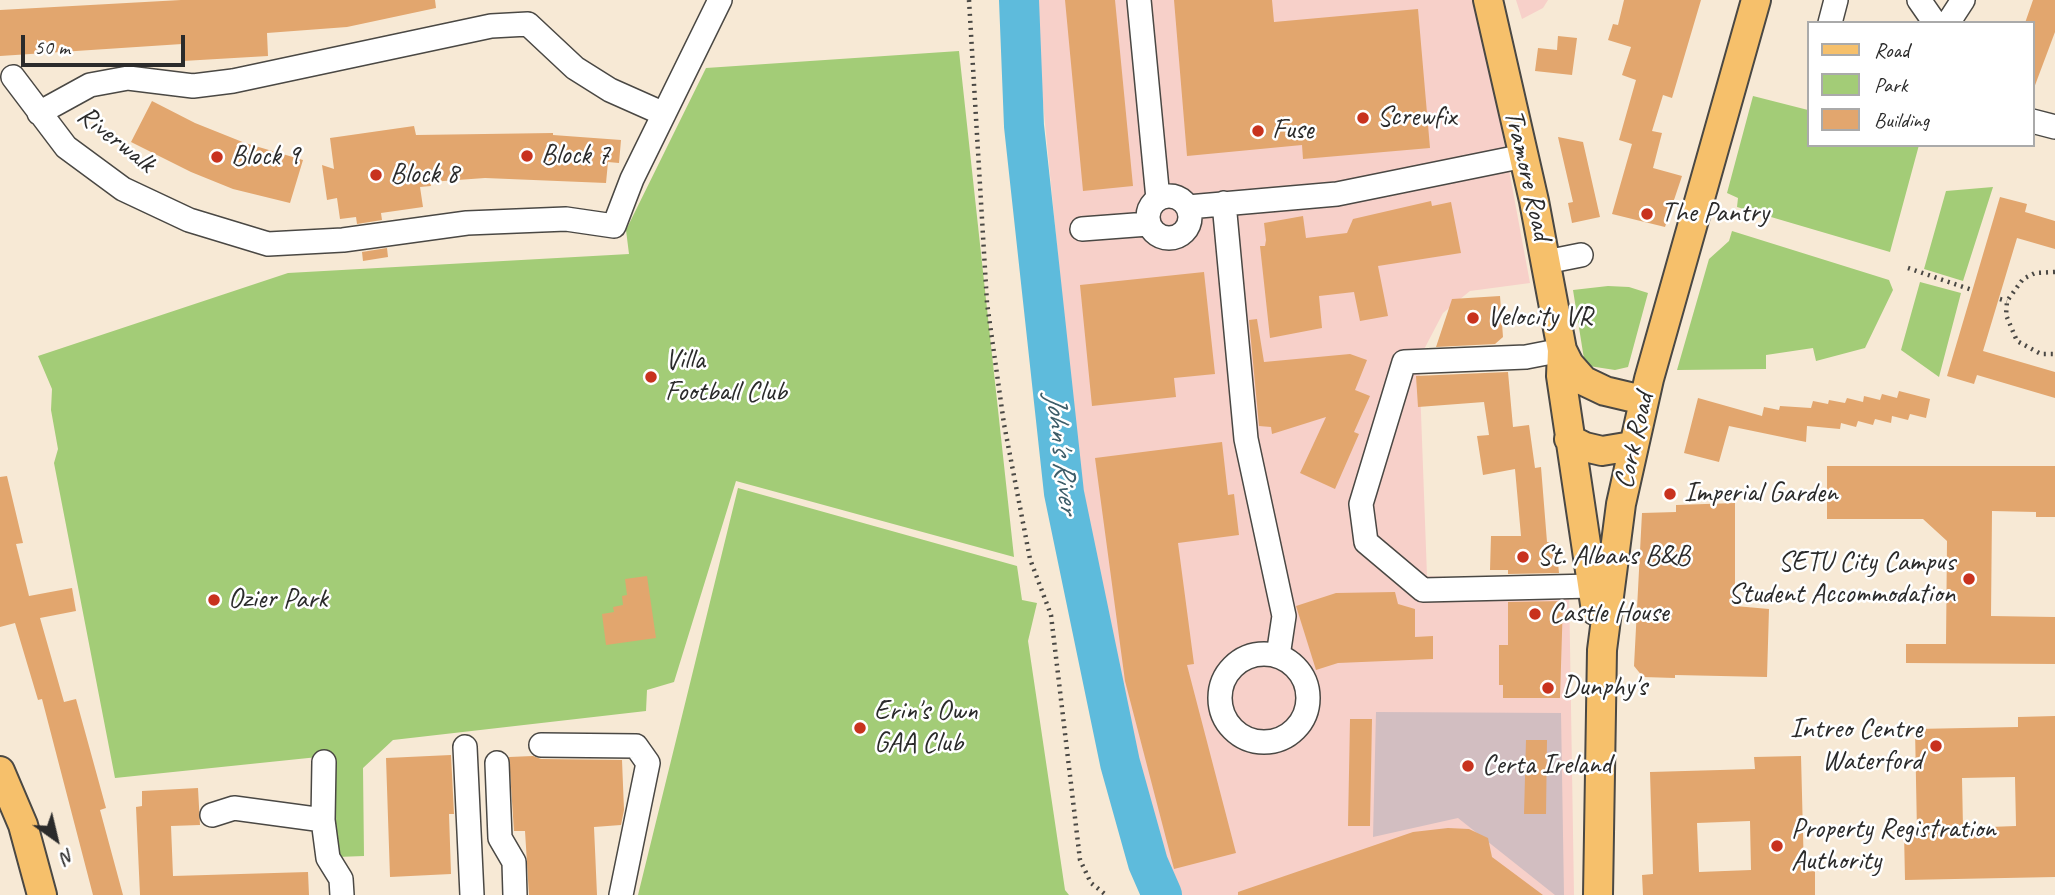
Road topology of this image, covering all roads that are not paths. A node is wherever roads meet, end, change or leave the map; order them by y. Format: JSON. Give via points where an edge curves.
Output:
{"nodes":[{"id":1,"x":720,"y":0,"type":"edge"},
{"id":2,"x":1139,"y":0,"type":"edge"},
{"id":3,"x":1488,"y":0,"type":"edge"},
{"id":4,"x":1756,"y":0,"type":"edge"},
{"id":5,"x":1836,"y":0,"type":"edge"},
{"id":6,"x":1919,"y":0,"type":"edge"},
{"id":7,"x":1963,"y":0,"type":"edge"},
{"id":8,"x":1831,"y":21,"type":"edge"},
{"id":9,"x":1934,"y":21,"type":"edge"},
{"id":10,"x":1949,"y":21,"type":"edge"},
{"id":11,"x":13,"y":77,"type":"dead end"},
{"id":12,"x":39,"y":113,"type":"junction"},
{"id":13,"x":664,"y":114,"type":"junction"},
{"id":14,"x":2034,"y":122,"type":"edge"},
{"id":15,"x":2055,"y":127,"type":"edge"},
{"id":16,"x":1524,"y":156,"type":"junction"},
{"id":17,"x":1158,"y":199,"type":"junction"},
{"id":18,"x":1224,"y":203,"type":"junction"},
{"id":19,"x":1188,"y":208,"type":"junction"},
{"id":20,"x":1148,"y":224,"type":"junction"},
{"id":21,"x":1082,"y":229,"type":"dead end"},
{"id":22,"x":1581,"y":255,"type":"dead end"},
{"id":23,"x":1546,"y":262,"type":"junction"},
{"id":24,"x":1562,"y":350,"type":"junction"},
{"id":25,"x":1643,"y":400,"type":"junction"},
{"id":26,"x":1569,"y":439,"type":"junction"},
{"id":27,"x":1632,"y":446,"type":"junction"},
{"id":28,"x":1592,"y":586,"type":"junction"},
{"id":29,"x":1602,"y":650,"type":"junction"},
{"id":30,"x":1278,"y":656,"type":"dead end"},
{"id":31,"x":541,"y":745,"type":"dead end"},
{"id":32,"x":465,"y":747,"type":"dead end"},
{"id":33,"x":324,"y":762,"type":"dead end"},
{"id":34,"x":497,"y":763,"type":"dead end"},
{"id":35,"x":0,"y":771,"type":"edge"},
{"id":36,"x":212,"y":815,"type":"dead end"},
{"id":37,"x":323,"y":820,"type":"junction"},
{"id":38,"x":342,"y":887,"type":"edge"},
{"id":39,"x":42,"y":895,"type":"edge"},
{"id":40,"x":472,"y":895,"type":"edge"},
{"id":41,"x":515,"y":895,"type":"edge"},
{"id":42,"x":621,"y":895,"type":"edge"},
{"id":43,"x":1598,"y":895,"type":"edge"}],
"edges":[{"from":1,"to":13,"type":"street","name":"Riverwalk"},
{"from":2,"to":17,"type":"street"},
{"from":3,"to":16,"type":"main road","name":"Tramore Road"},
{"from":4,"to":25,"type":"main road","name":"Cork Road"},
{"from":5,"to":8,"type":"street"},
{"from":6,"to":9,"type":"street"},
{"from":7,"to":10,"type":"street"},
{"from":11,"to":12,"type":"street"},
{"from":12,"to":13,"type":"street","name":"Riverwalk","via":[[90,85],[128,78],[193,86],[233,81],[491,26],[528,24],[575,68]]},
{"from":12,"to":13,"type":"street","name":"Riverwalk","via":[[66,147],[122,190],[189,220],[268,244],[342,240],[467,223],[566,219],[614,226]]},
{"from":14,"to":15,"type":"street"},
{"from":16,"to":18,"type":"street","via":[[1337,194]]},
{"from":16,"to":23,"type":"main road","name":"Tramore Road"},
{"from":17,"to":19,"type":"street","via":[[1171,196]]},
{"from":17,"to":20,"type":"street","via":[[1149,210]]},
{"from":18,"to":19,"type":"street"},
{"from":18,"to":30,"type":"street","via":[[1246,439],[1284,616]]},
{"from":19,"to":20,"type":"street","via":[[1188,228],[1177,237],[1163,238]]},
{"from":20,"to":21,"type":"street"},
{"from":22,"to":23,"type":"street"},
{"from":23,"to":24,"type":"main road","name":"Tramore Road"},
{"from":24,"to":25,"type":"main road","name":"Tramore Road","via":[[1584,381]]},
{"from":24,"to":26,"type":"main road","name":"Tramore Road"},
{"from":24,"to":28,"type":"street","via":[[1526,357],[1404,362],[1361,504],[1366,542],[1423,590]]},
{"from":25,"to":27,"type":"main road","name":"Cork Road"},
{"from":26,"to":27,"type":"main road","via":[[1592,450]]},
{"from":26,"to":28,"type":"main road","name":"Tramore Road"},
{"from":27,"to":29,"type":"main road","name":"Cork Road","via":[[1612,555]]},
{"from":28,"to":29,"type":"main road","name":"Tramore Road"},
{"from":29,"to":43,"type":"main road","name":"Cork Road"},
{"from":31,"to":42,"type":"street","via":[[636,746],[648,763]]},
{"from":32,"to":40,"type":"street"},
{"from":33,"to":37,"type":"street"},
{"from":34,"to":41,"type":"street","via":[[500,838],[514,862]]},
{"from":35,"to":39,"type":"main road","via":[[23,825]]},
{"from":36,"to":37,"type":"street","via":[[234,808]]},
{"from":37,"to":38,"type":"street","via":[[328,859]]}]}
